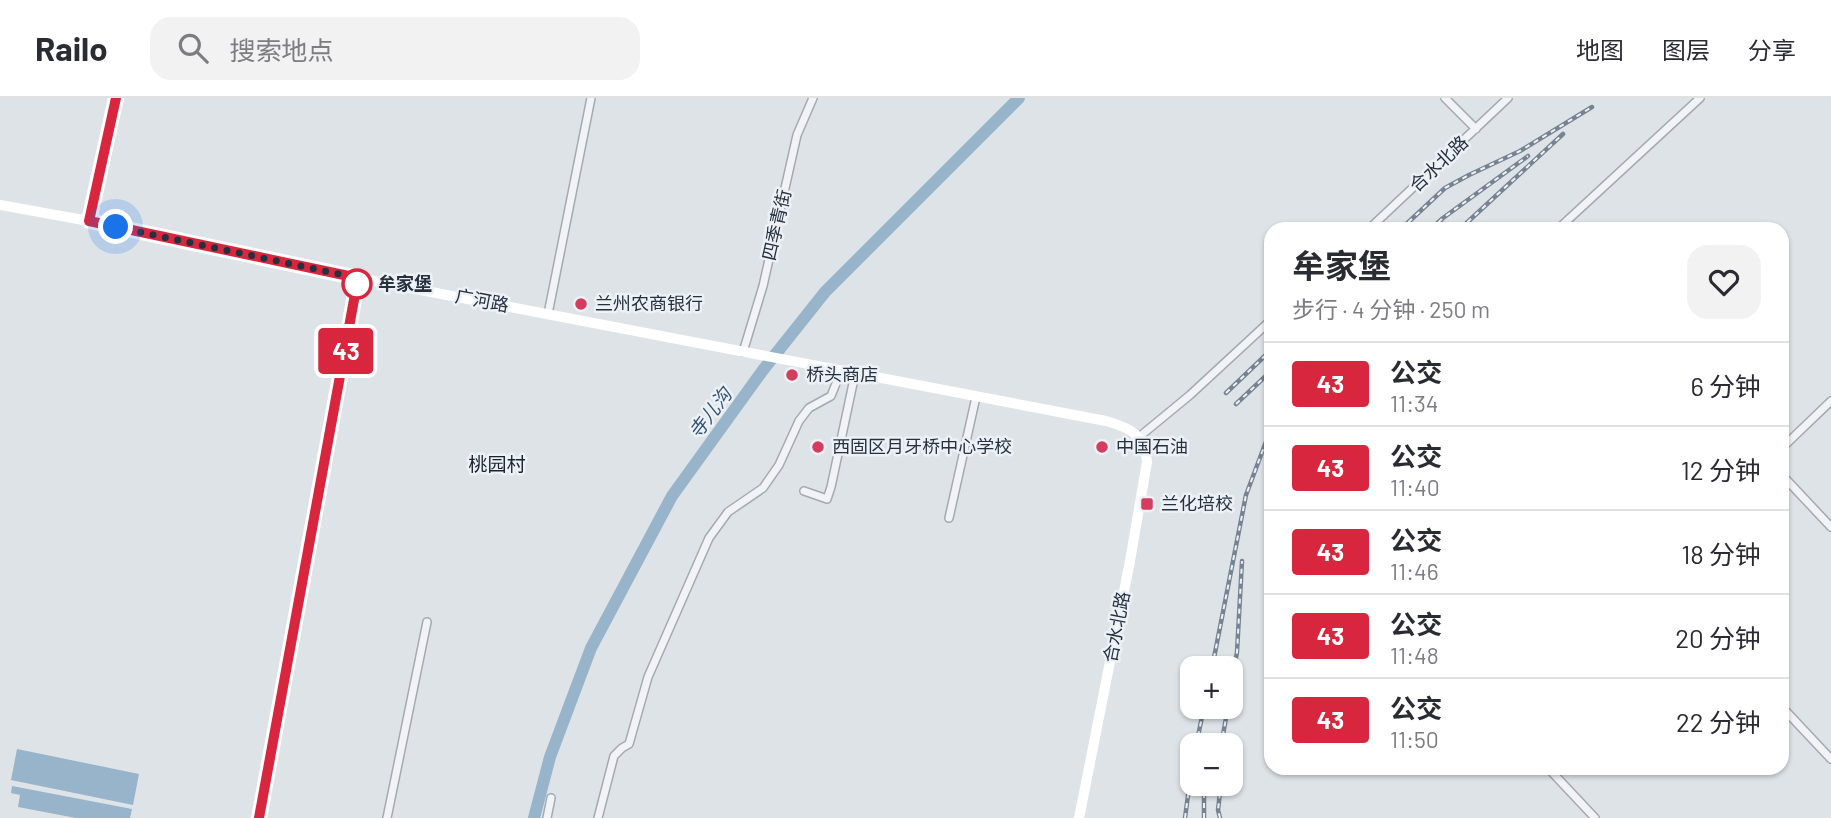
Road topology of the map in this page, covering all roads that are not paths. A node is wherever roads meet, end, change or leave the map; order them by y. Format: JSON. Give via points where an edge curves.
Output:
{"nodes":[{"id":1,"x":116,"y":98,"type":"edge"},
{"id":2,"x":591,"y":98,"type":"edge"},
{"id":3,"x":813,"y":98,"type":"edge"},
{"id":4,"x":1445,"y":98,"type":"edge"},
{"id":5,"x":1508,"y":98,"type":"edge"},
{"id":6,"x":1700,"y":98,"type":"edge"},
{"id":7,"x":1476,"y":129,"type":"junction"},
{"id":8,"x":0,"y":205,"type":"edge"},
{"id":9,"x":89,"y":221,"type":"junction"},
{"id":10,"x":1376,"y":222,"type":"edge"},
{"id":11,"x":1566,"y":222,"type":"edge"},
{"id":12,"x":358,"y":278,"type":"junction"},
{"id":13,"x":548,"y":314,"type":"junction"},
{"id":14,"x":1264,"y":327,"type":"edge"},
{"id":15,"x":743,"y":352,"type":"junction"},
{"id":16,"x":841,"y":371,"type":"junction"},
{"id":17,"x":855,"y":374,"type":"junction"},
{"id":18,"x":976,"y":397,"type":"junction"},
{"id":19,"x":1831,"y":401,"type":"edge"},
{"id":20,"x":1139,"y":437,"type":"junction"},
{"id":21,"x":1789,"y":440,"type":"edge"},
{"id":22,"x":1789,"y":482,"type":"edge"},
{"id":23,"x":804,"y":491,"type":"dead end"},
{"id":24,"x":949,"y":518,"type":"dead end"},
{"id":25,"x":1831,"y":527,"type":"edge"},
{"id":26,"x":428,"y":622,"type":"dead end"},
{"id":27,"x":1789,"y":714,"type":"edge"},
{"id":28,"x":1831,"y":759,"type":"edge"},
{"id":29,"x":1555,"y":775,"type":"edge"},
{"id":30,"x":551,"y":798,"type":"dead end"},
{"id":31,"x":259,"y":818,"type":"edge"},
{"id":32,"x":387,"y":818,"type":"edge"},
{"id":33,"x":547,"y":818,"type":"edge"},
{"id":34,"x":598,"y":818,"type":"edge"},
{"id":35,"x":1079,"y":818,"type":"edge"},
{"id":36,"x":1595,"y":818,"type":"edge"}],
"edges":[{"from":1,"to":9,"type":"street"},
{"from":2,"to":13,"type":"street"},
{"from":3,"to":15,"type":"street","name":"四季青街","via":[[797,135]]},
{"from":4,"to":7,"type":"street"},
{"from":5,"to":7,"type":"street","name":"合水北路"},
{"from":6,"to":11,"type":"street"},
{"from":7,"to":10,"type":"street","name":"合水北路"},
{"from":8,"to":9,"type":"street","name":"广河路"},
{"from":9,"to":12,"type":"street","name":"广河路"},
{"from":12,"to":13,"type":"street","name":"广河路"},
{"from":12,"to":31,"type":"street"},
{"from":13,"to":15,"type":"street","name":"广河路"},
{"from":14,"to":20,"type":"street"},
{"from":15,"to":16,"type":"street","name":"广河路"},
{"from":16,"to":17,"type":"street"},
{"from":16,"to":34,"type":"street","via":[[831,396],[810,408],[799,422],[763,488],[728,512],[709,538],[648,677],[629,744],[614,756]]},
{"from":17,"to":18,"type":"street"},
{"from":17,"to":23,"type":"street","via":[[827,499]]},
{"from":18,"to":20,"type":"street","via":[[1119,425]]},
{"from":18,"to":24,"type":"street"},
{"from":19,"to":21,"type":"street"},
{"from":20,"to":35,"type":"street","name":"合水北路","via":[[1147,462]]},
{"from":22,"to":25,"type":"street"},
{"from":26,"to":32,"type":"street"},
{"from":27,"to":28,"type":"street"},
{"from":29,"to":36,"type":"street"},
{"from":30,"to":33,"type":"street"}]}
